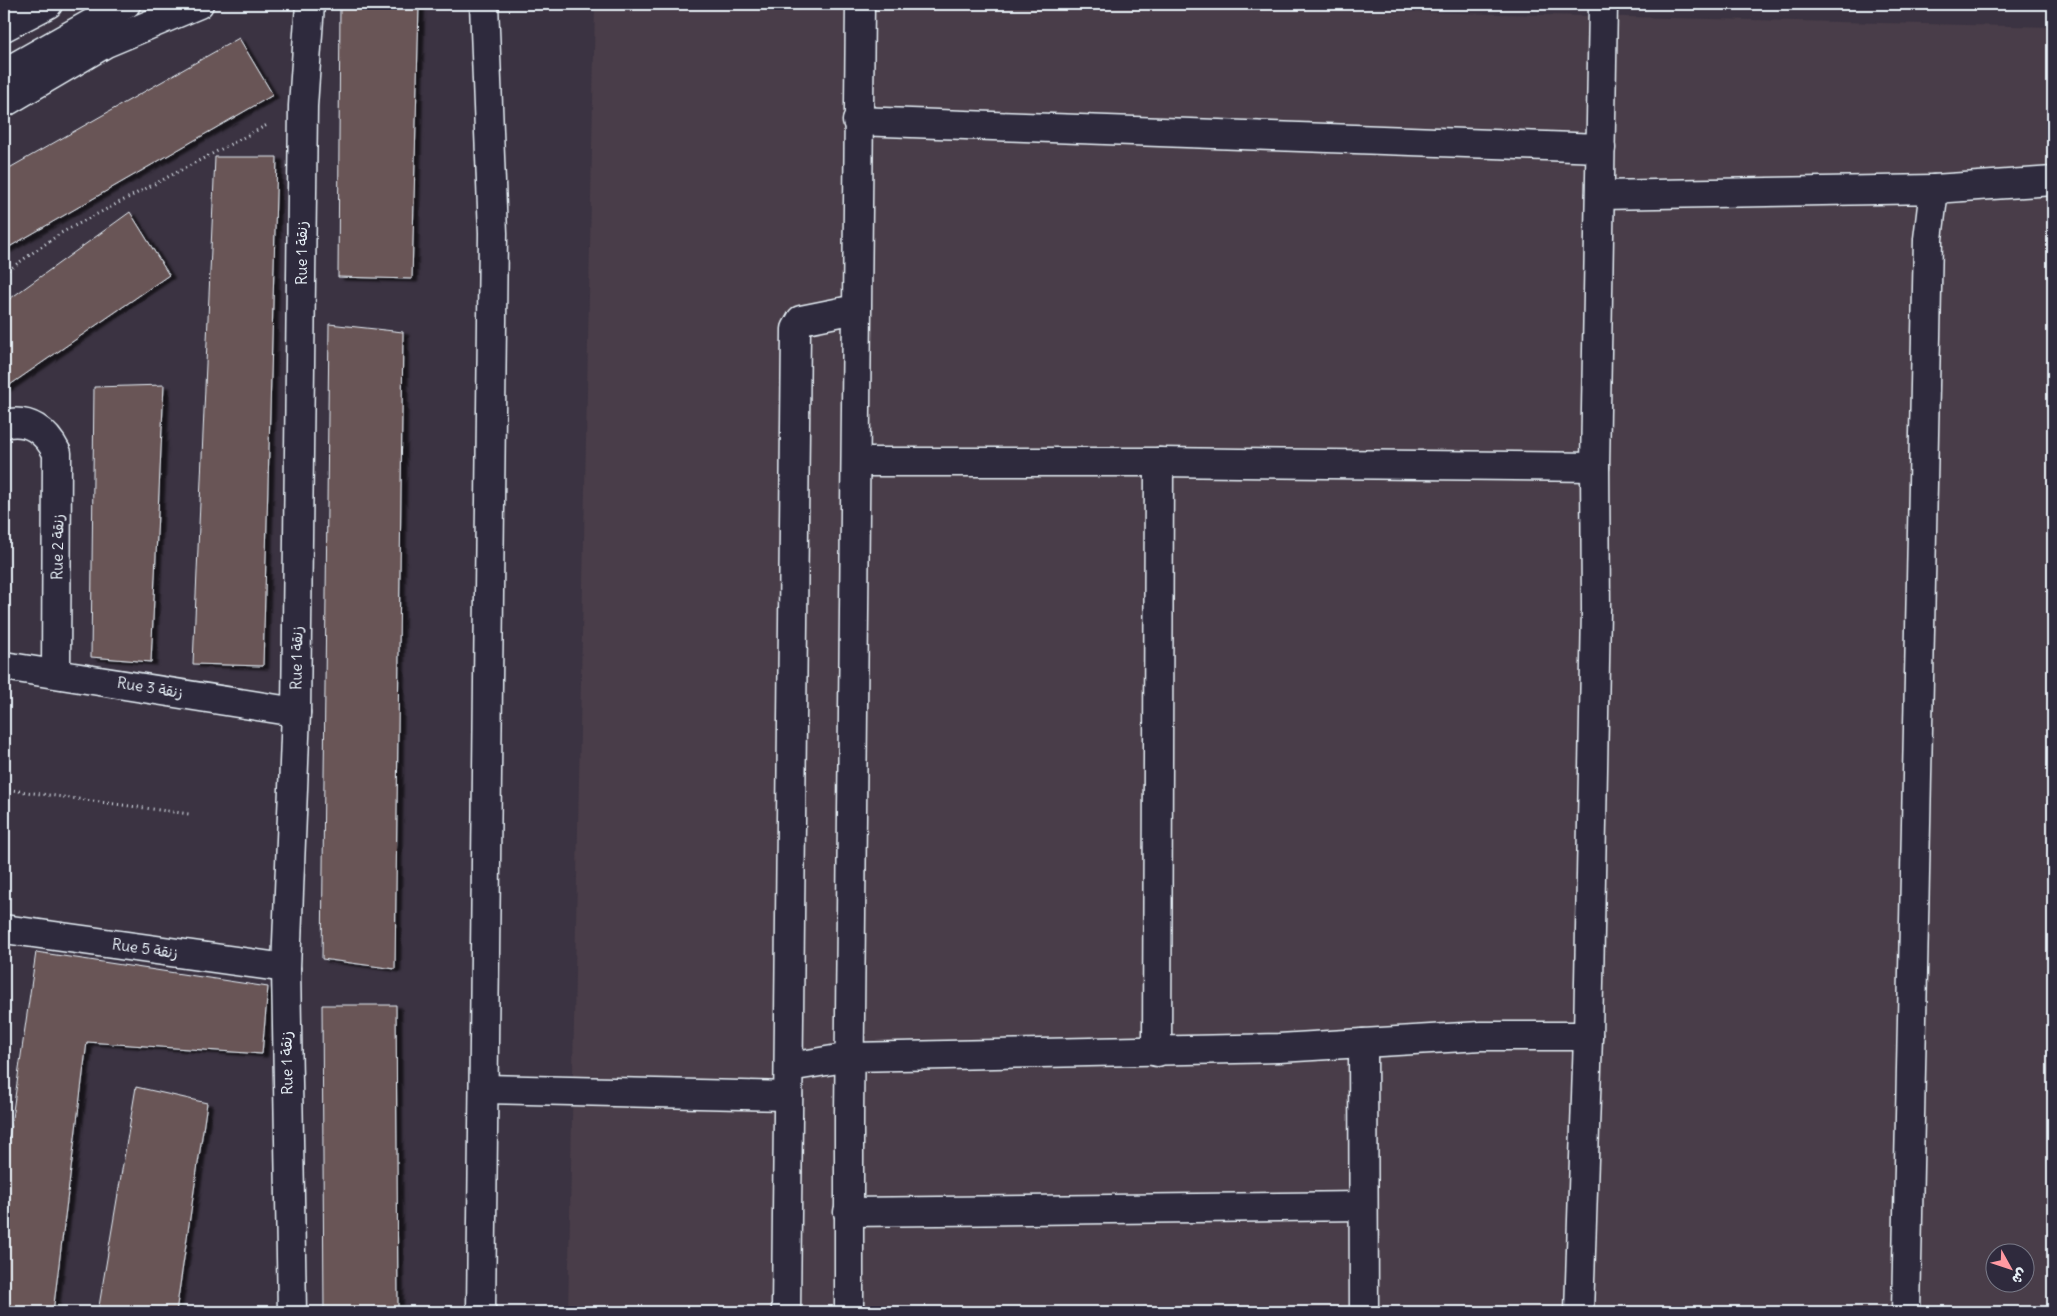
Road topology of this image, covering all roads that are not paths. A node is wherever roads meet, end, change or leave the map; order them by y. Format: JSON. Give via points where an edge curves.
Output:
{"nodes":[{"id":1,"x":48,"y":4,"type":"edge"},
{"id":2,"x":100,"y":4,"type":"edge"},
{"id":3,"x":126,"y":4,"type":"edge"},
{"id":4,"x":199,"y":4,"type":"edge"},
{"id":5,"x":310,"y":4,"type":"edge"},
{"id":6,"x":484,"y":4,"type":"edge"},
{"id":7,"x":860,"y":4,"type":"edge"},
{"id":8,"x":1603,"y":4,"type":"edge"},
{"id":9,"x":4,"y":27,"type":"edge"},
{"id":10,"x":4,"y":56,"type":"edge"},
{"id":11,"x":4,"y":73,"type":"edge"},
{"id":12,"x":4,"y":103,"type":"edge"},
{"id":13,"x":857,"y":121,"type":"junction"},
{"id":14,"x":1601,"y":148,"type":"junction"},
{"id":15,"x":2053,"y":182,"type":"edge"},
{"id":16,"x":1934,"y":189,"type":"junction"},
{"id":17,"x":1600,"y":196,"type":"junction"},
{"id":18,"x":856,"y":309,"type":"junction"},
{"id":19,"x":4,"y":424,"type":"edge"},
{"id":20,"x":856,"y":462,"type":"junction"},
{"id":21,"x":1159,"y":462,"type":"junction"},
{"id":22,"x":1595,"y":467,"type":"junction"},
{"id":23,"x":4,"y":666,"type":"edge"},
{"id":24,"x":56,"y":673,"type":"junction"},
{"id":25,"x":296,"y":712,"type":"junction"},
{"id":26,"x":4,"y":929,"type":"edge"},
{"id":27,"x":286,"y":968,"type":"junction"},
{"id":28,"x":1588,"y":1036,"type":"junction"},
{"id":29,"x":1363,"y":1043,"type":"junction"},
{"id":30,"x":1157,"y":1052,"type":"junction"},
{"id":31,"x":851,"y":1057,"type":"junction"},
{"id":32,"x":788,"y":1067,"type":"junction"},
{"id":33,"x":484,"y":1089,"type":"junction"},
{"id":34,"x":788,"y":1096,"type":"junction"},
{"id":35,"x":1363,"y":1206,"type":"junction"},
{"id":36,"x":848,"y":1212,"type":"junction"},
{"id":37,"x":292,"y":1312,"type":"edge"},
{"id":38,"x":481,"y":1312,"type":"edge"},
{"id":39,"x":786,"y":1312,"type":"edge"},
{"id":40,"x":849,"y":1312,"type":"edge"},
{"id":41,"x":1364,"y":1312,"type":"edge"},
{"id":42,"x":1579,"y":1312,"type":"edge"},
{"id":43,"x":1906,"y":1312,"type":"edge"}],
"edges":[{"from":1,"to":9,"type":"street"},
{"from":2,"to":10,"type":"street"},
{"from":3,"to":11,"type":"street"},
{"from":4,"to":12,"type":"street","via":[[106,43]]},
{"from":5,"to":25,"type":"street","name":"Rue 1 زنقة","via":[[303,106]]},
{"from":6,"to":33,"type":"street","via":[[493,233]]},
{"from":7,"to":13,"type":"street"},
{"from":8,"to":14,"type":"street"},
{"from":13,"to":14,"type":"street"},
{"from":13,"to":18,"type":"street"},
{"from":14,"to":17,"type":"street"},
{"from":15,"to":16,"type":"street"},
{"from":16,"to":17,"type":"street"},
{"from":16,"to":43,"type":"street","via":[[1928,239]]},
{"from":17,"to":22,"type":"street"},
{"from":18,"to":20,"type":"street"},
{"from":18,"to":32,"type":"street","via":[[801,320],[796,329]]},
{"from":19,"to":24,"type":"street","name":"Rue 2 زنقة","via":[[19,422],[37,428],[52,443],[59,463]]},
{"from":20,"to":21,"type":"street"},
{"from":20,"to":31,"type":"street"},
{"from":21,"to":22,"type":"street"},
{"from":21,"to":30,"type":"street"},
{"from":22,"to":28,"type":"street","via":[[1596,609]]},
{"from":23,"to":24,"type":"street","name":"Rue 3 زنقة"},
{"from":24,"to":25,"type":"street","name":"Rue 3 زنقة"},
{"from":25,"to":27,"type":"street","name":"Rue 1 زنقة"},
{"from":26,"to":27,"type":"street","name":"Rue 5 زنقة"},
{"from":27,"to":37,"type":"street","name":"Rue 1 زنقة"},
{"from":28,"to":29,"type":"street","via":[[1481,1036]]},
{"from":28,"to":42,"type":"street"},
{"from":29,"to":30,"type":"street"},
{"from":29,"to":35,"type":"street"},
{"from":30,"to":31,"type":"street"},
{"from":31,"to":32,"type":"street"},
{"from":31,"to":36,"type":"street"},
{"from":32,"to":34,"type":"street"},
{"from":33,"to":34,"type":"street"},
{"from":33,"to":38,"type":"street"},
{"from":34,"to":39,"type":"street"},
{"from":35,"to":36,"type":"street"},
{"from":35,"to":41,"type":"street"},
{"from":36,"to":40,"type":"street"}]}
